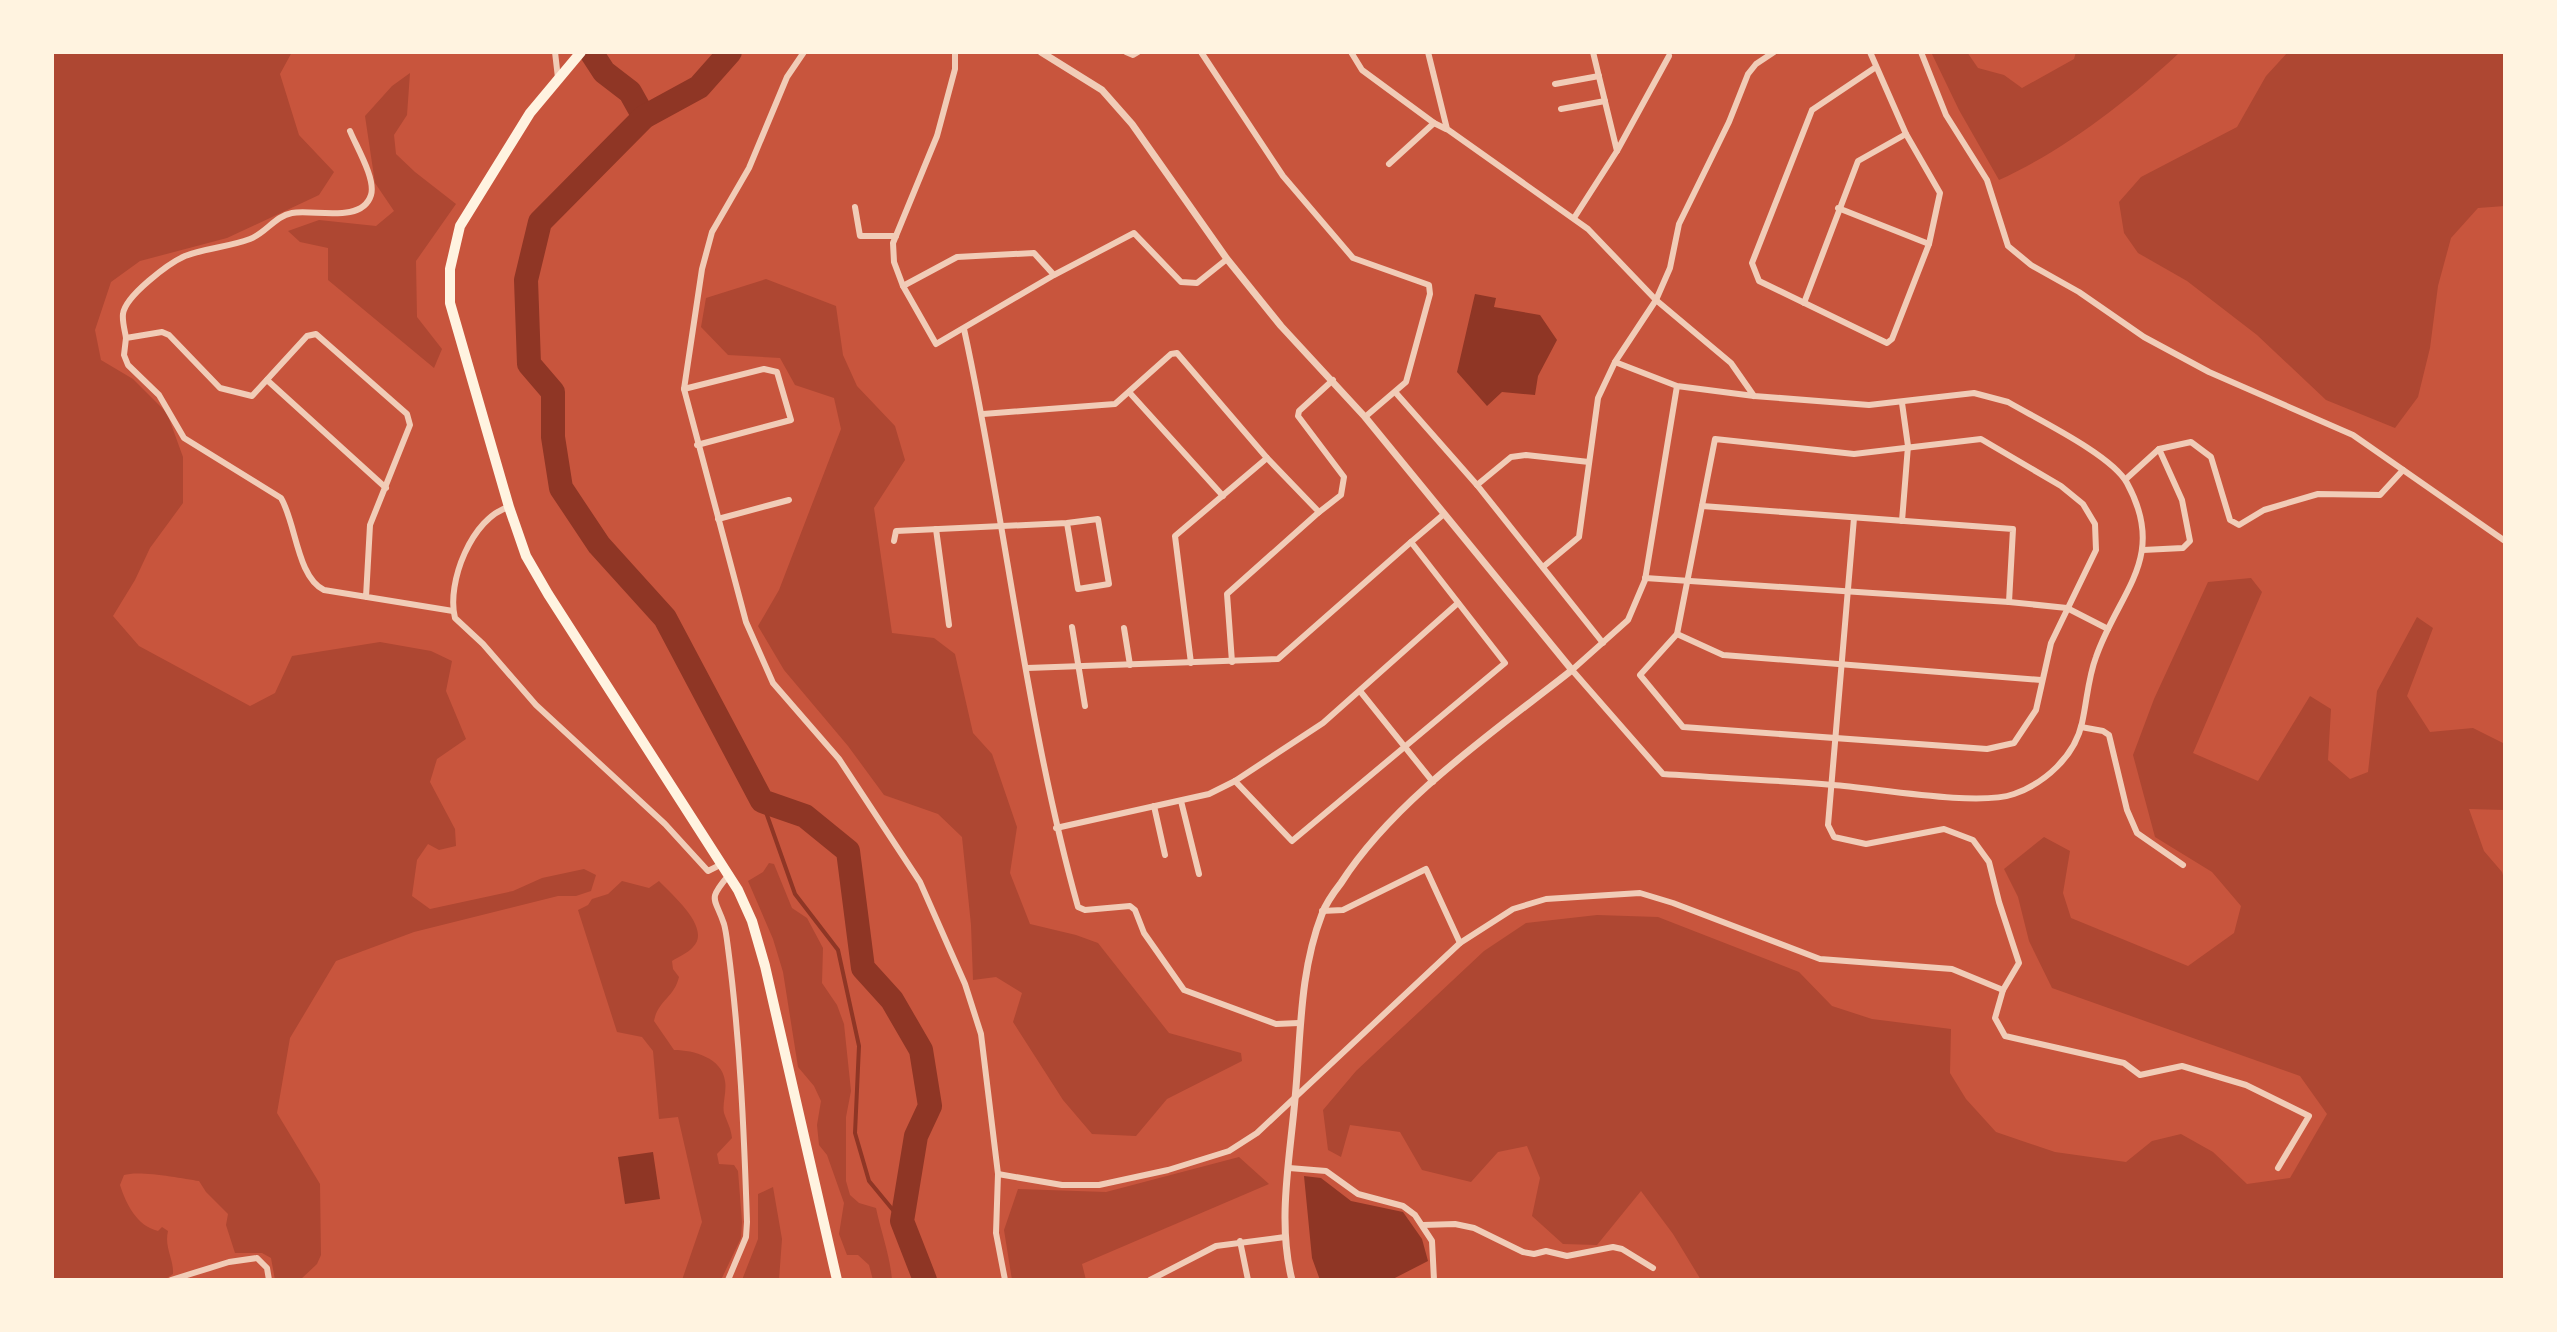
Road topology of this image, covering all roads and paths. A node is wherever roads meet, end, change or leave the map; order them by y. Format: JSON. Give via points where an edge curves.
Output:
{"nodes":[{"id":1,"x":555,"y":52,"type":"edge"},
{"id":2,"x":581,"y":52,"type":"edge"},
{"id":3,"x":804,"y":52,"type":"edge"},
{"id":4,"x":955,"y":52,"type":"edge"},
{"id":5,"x":1041,"y":52,"type":"edge"},
{"id":6,"x":1126,"y":52,"type":"edge"},
{"id":7,"x":1138,"y":52,"type":"edge"},
{"id":8,"x":1201,"y":52,"type":"edge"},
{"id":9,"x":1351,"y":52,"type":"edge"},
{"id":10,"x":1428,"y":52,"type":"edge"},
{"id":11,"x":1593,"y":52,"type":"edge"},
{"id":12,"x":1774,"y":52,"type":"edge"},
{"id":13,"x":1870,"y":52,"type":"edge"},
{"id":14,"x":1921,"y":52,"type":"edge"},
{"id":15,"x":1669,"y":56,"type":"dead end"},
{"id":16,"x":1876,"y":67,"type":"junction"},
{"id":17,"x":1599,"y":76,"type":"junction"},
{"id":18,"x":558,"y":78,"type":"junction"},
{"id":19,"x":1555,"y":84,"type":"dead end"},
{"id":20,"x":1605,"y":101,"type":"junction"},
{"id":21,"x":1561,"y":109,"type":"dead end"},
{"id":22,"x":1434,"y":123,"type":"junction"},
{"id":23,"x":1447,"y":129,"type":"junction"},
{"id":24,"x":350,"y":131,"type":"dead end"},
{"id":25,"x":1906,"y":134,"type":"junction"},
{"id":26,"x":1617,"y":151,"type":"junction"},
{"id":27,"x":1389,"y":164,"type":"dead end"},
{"id":28,"x":855,"y":207,"type":"dead end"},
{"id":29,"x":1838,"y":208,"type":"junction"},
{"id":30,"x":1574,"y":218,"type":"junction"},
{"id":31,"x":896,"y":236,"type":"junction"},
{"id":32,"x":1929,"y":244,"type":"junction"},
{"id":33,"x":1227,"y":259,"type":"junction"},
{"id":34,"x":1054,"y":275,"type":"junction"},
{"id":35,"x":903,"y":286,"type":"junction"},
{"id":36,"x":1656,"y":300,"type":"junction"},
{"id":37,"x":1804,"y":303,"type":"junction"},
{"id":38,"x":964,"y":329,"type":"junction"},
{"id":39,"x":126,"y":338,"type":"junction"},
{"id":40,"x":1615,"y":362,"type":"junction"},
{"id":41,"x":267,"y":380,"type":"junction"},
{"id":42,"x":1333,"y":380,"type":"junction"},
{"id":43,"x":1677,"y":386,"type":"junction"},
{"id":44,"x":684,"y":389,"type":"junction"},
{"id":45,"x":1129,"y":392,"type":"junction"},
{"id":46,"x":1396,"y":393,"type":"junction"},
{"id":47,"x":1754,"y":396,"type":"junction"},
{"id":48,"x":1902,"y":403,"type":"junction"},
{"id":49,"x":983,"y":414,"type":"junction"},
{"id":50,"x":1365,"y":417,"type":"junction"},
{"id":51,"x":697,"y":445,"type":"junction"},
{"id":52,"x":1908,"y":446,"type":"junction"},
{"id":53,"x":2159,"y":449,"type":"junction"},
{"id":54,"x":1267,"y":458,"type":"junction"},
{"id":55,"x":1589,"y":462,"type":"junction"},
{"id":56,"x":2403,"y":470,"type":"junction"},
{"id":57,"x":2126,"y":479,"type":"junction"},
{"id":58,"x":1477,"y":485,"type":"junction"},
{"id":59,"x":386,"y":488,"type":"junction"},
{"id":60,"x":1223,"y":496,"type":"junction"},
{"id":61,"x":789,"y":500,"type":"dead end"},
{"id":62,"x":1702,"y":506,"type":"junction"},
{"id":63,"x":509,"y":507,"type":"junction"},
{"id":64,"x":1318,"y":513,"type":"junction"},
{"id":65,"x":1444,"y":514,"type":"junction"},
{"id":66,"x":1854,"y":518,"type":"junction"},
{"id":67,"x":718,"y":519,"type":"junction"},
{"id":68,"x":1902,"y":521,"type":"junction"},
{"id":69,"x":1067,"y":523,"type":"junction"},
{"id":70,"x":1002,"y":525,"type":"junction"},
{"id":71,"x":936,"y":529,"type":"junction"},
{"id":72,"x":894,"y":541,"type":"dead end"},
{"id":73,"x":2505,"y":541,"type":"edge"},
{"id":74,"x":1411,"y":542,"type":"junction"},
{"id":75,"x":2143,"y":550,"type":"junction"},
{"id":76,"x":1543,"y":567,"type":"junction"},
{"id":77,"x":1645,"y":578,"type":"junction"},
{"id":78,"x":1688,"y":580,"type":"junction"},
{"id":79,"x":1848,"y":591,"type":"junction"},
{"id":80,"x":366,"y":597,"type":"junction"},
{"id":81,"x":2009,"y":602,"type":"junction"},
{"id":82,"x":1458,"y":603,"type":"junction"},
{"id":83,"x":2067,"y":608,"type":"junction"},
{"id":84,"x":453,"y":611,"type":"junction"},
{"id":85,"x":949,"y":625,"type":"dead end"},
{"id":86,"x":1072,"y":627,"type":"dead end"},
{"id":87,"x":1124,"y":628,"type":"dead end"},
{"id":88,"x":2108,"y":629,"type":"junction"},
{"id":89,"x":1677,"y":634,"type":"junction"},
{"id":90,"x":1603,"y":643,"type":"junction"},
{"id":91,"x":1232,"y":662,"type":"junction"},
{"id":92,"x":1191,"y":663,"type":"junction"},
{"id":93,"x":1130,"y":665,"type":"junction"},
{"id":94,"x":1842,"y":665,"type":"junction"},
{"id":95,"x":1079,"y":667,"type":"junction"},
{"id":96,"x":1027,"y":668,"type":"junction"},
{"id":97,"x":1572,"y":670,"type":"junction"},
{"id":98,"x":2041,"y":680,"type":"junction"},
{"id":99,"x":1360,"y":691,"type":"junction"},
{"id":100,"x":1085,"y":706,"type":"dead end"},
{"id":101,"x":2081,"y":727,"type":"junction"},
{"id":102,"x":1837,"y":737,"type":"junction"},
{"id":103,"x":1404,"y":745,"type":"junction"},
{"id":104,"x":1235,"y":781,"type":"junction"},
{"id":105,"x":1433,"y":782,"type":"junction"},
{"id":106,"x":1833,"y":785,"type":"junction"},
{"id":107,"x":1181,"y":801,"type":"junction"},
{"id":108,"x":1154,"y":806,"type":"junction"},
{"id":109,"x":1056,"y":828,"type":"junction"},
{"id":110,"x":1165,"y":855,"type":"dead end"},
{"id":111,"x":722,"y":864,"type":"junction"},
{"id":112,"x":2183,"y":865,"type":"dead end"},
{"id":113,"x":1199,"y":874,"type":"dead end"},
{"id":114,"x":729,"y":875,"type":"junction"},
{"id":115,"x":1322,"y":911,"type":"junction"},
{"id":116,"x":1460,"y":943,"type":"junction"},
{"id":117,"x":2003,"y":990,"type":"junction"},
{"id":118,"x":1299,"y":1023,"type":"junction"},
{"id":119,"x":1289,"y":1168,"type":"junction"},
{"id":120,"x":2278,"y":1168,"type":"dead end"},
{"id":121,"x":998,"y":1174,"type":"junction"},
{"id":122,"x":1423,"y":1225,"type":"junction"},
{"id":123,"x":1285,"y":1237,"type":"junction"},
{"id":124,"x":1240,"y":1241,"type":"junction"},
{"id":125,"x":1653,"y":1268,"type":"dead end"},
{"id":126,"x":171,"y":1280,"type":"edge"},
{"id":127,"x":269,"y":1280,"type":"edge"},
{"id":128,"x":728,"y":1280,"type":"edge"},
{"id":129,"x":837,"y":1280,"type":"edge"},
{"id":130,"x":1005,"y":1280,"type":"edge"},
{"id":131,"x":1150,"y":1280,"type":"edge"},
{"id":132,"x":1248,"y":1280,"type":"edge"},
{"id":133,"x":1292,"y":1280,"type":"edge"},
{"id":134,"x":1434,"y":1280,"type":"edge"}],
"edges":[{"from":1,"to":18,"type":"street"},
{"from":2,"to":18,"type":"highway"},
{"from":3,"to":44,"type":"street","via":[[712,232]]},
{"from":4,"to":31,"type":"street","via":[[937,136]]},
{"from":5,"to":33,"type":"street","via":[[1102,90]]},
{"from":6,"to":7,"type":"street"},
{"from":8,"to":46,"type":"street","via":[[1283,176],[1353,258],[1429,285],[1406,382]]},
{"from":9,"to":22,"type":"street","via":[[1362,70]]},
{"from":10,"to":23,"type":"street"},
{"from":11,"to":17,"type":"street"},
{"from":12,"to":36,"type":"street","via":[[1748,74],[1679,224],[1670,268]]},
{"from":13,"to":16,"type":"street"},
{"from":14,"to":56,"type":"street","via":[[1946,115],[1987,180],[2008,246],[2144,337],[2209,372],[2353,435]]},
{"from":15,"to":26,"type":"street"},
{"from":16,"to":25,"type":"street"},
{"from":16,"to":37,"type":"street","via":[[1812,110],[1752,263],[1759,281]]},
{"from":17,"to":19,"type":"street"},
{"from":17,"to":20,"type":"street"},
{"from":18,"to":63,"type":"highway","via":[[530,113],[460,226],[450,269],[454,318]]},
{"from":20,"to":21,"type":"street"},
{"from":20,"to":26,"type":"street"},
{"from":22,"to":23,"type":"street"},
{"from":22,"to":27,"type":"street"},
{"from":23,"to":30,"type":"street"},
{"from":24,"to":39,"type":"street","via":[[372,189],[365,204],[341,212],[292,213],[255,237],[182,257],[129,299],[123,312]]},
{"from":25,"to":29,"type":"street","via":[[1858,161]]},
{"from":25,"to":32,"type":"street","via":[[1940,193]]},
{"from":26,"to":30,"type":"street"},
{"from":28,"to":31,"type":"street","via":[[860,236]]},
{"from":29,"to":32,"type":"street"},
{"from":29,"to":37,"type":"street"},
{"from":30,"to":36,"type":"street"},
{"from":31,"to":35,"type":"street","via":[[894,262]]},
{"from":32,"to":37,"type":"street","via":[[1887,343]]},
{"from":33,"to":34,"type":"street","via":[[1197,283],[1181,282],[1134,233]]},
{"from":33,"to":42,"type":"street"},
{"from":34,"to":35,"type":"street","via":[[1034,253],[957,257]]},
{"from":34,"to":38,"type":"street"},
{"from":35,"to":38,"type":"street","via":[[936,344]]},
{"from":36,"to":40,"type":"street"},
{"from":36,"to":47,"type":"street","via":[[1731,363]]},
{"from":38,"to":49,"type":"street"},
{"from":39,"to":41,"type":"street","via":[[169,335],[220,388],[252,396]]},
{"from":39,"to":80,"type":"street","via":[[128,365],[159,395],[184,438],[281,498],[314,585]]},
{"from":40,"to":43,"type":"street"},
{"from":40,"to":55,"type":"street","via":[[1598,398]]},
{"from":41,"to":59,"type":"street"},
{"from":41,"to":59,"type":"street","via":[[307,336],[316,334],[407,414],[410,425]]},
{"from":42,"to":50,"type":"street"},
{"from":42,"to":64,"type":"street","via":[[1298,416],[1344,477],[1341,495]]},
{"from":43,"to":47,"type":"street"},
{"from":43,"to":77,"type":"street"},
{"from":44,"to":51,"type":"street"},
{"from":44,"to":51,"type":"street","via":[[764,369],[777,372],[791,420]]},
{"from":45,"to":49,"type":"street","via":[[1115,404]]},
{"from":45,"to":54,"type":"street","via":[[1177,353]]},
{"from":45,"to":60,"type":"street"},
{"from":46,"to":50,"type":"street"},
{"from":46,"to":58,"type":"street"},
{"from":47,"to":48,"type":"street"},
{"from":48,"to":52,"type":"street"},
{"from":48,"to":57,"type":"street","via":[[1974,393],[1991,396],[2105,460]]},
{"from":49,"to":70,"type":"street"},
{"from":50,"to":65,"type":"street"},
{"from":51,"to":67,"type":"street"},
{"from":52,"to":62,"type":"street","via":[[1854,454],[1715,439]]},
{"from":52,"to":68,"type":"street"},
{"from":52,"to":83,"type":"street","via":[[1981,439],[2083,504],[2095,524],[2096,550]]},
{"from":53,"to":56,"type":"street","via":[[2191,442],[2207,453],[2230,520],[2239,525],[2264,510],[2318,494],[2380,495]]},
{"from":53,"to":57,"type":"street"},
{"from":53,"to":75,"type":"street","via":[[2182,500],[2190,541],[2183,548]]},
{"from":54,"to":60,"type":"street"},
{"from":54,"to":64,"type":"street"},
{"from":55,"to":58,"type":"street","via":[[1511,457]]},
{"from":55,"to":76,"type":"street","via":[[1579,537]]},
{"from":56,"to":73,"type":"street"},
{"from":57,"to":75,"type":"street","via":[[2138,506]]},
{"from":58,"to":76,"type":"street"},
{"from":59,"to":80,"type":"street","via":[[370,525]]},
{"from":60,"to":92,"type":"street","via":[[1175,536]]},
{"from":61,"to":67,"type":"street"},
{"from":62,"to":66,"type":"street"},
{"from":62,"to":78,"type":"street"},
{"from":63,"to":84,"type":"street","via":[[496,510],[473,540],[458,568]]},
{"from":63,"to":111,"type":"highway","via":[[526,556],[548,594]]},
{"from":64,"to":91,"type":"street","via":[[1227,594]]},
{"from":65,"to":74,"type":"street"},
{"from":65,"to":97,"type":"street"},
{"from":66,"to":68,"type":"street"},
{"from":66,"to":79,"type":"street"},
{"from":67,"to":121,"type":"street","via":[[746,622],[773,683],[839,759],[920,882],[965,984],[981,1034]]},
{"from":68,"to":81,"type":"street","via":[[2013,529]]},
{"from":69,"to":69,"type":"street","via":[[1098,519],[1109,584],[1078,589]]},
{"from":69,"to":70,"type":"street"},
{"from":70,"to":71,"type":"street"},
{"from":70,"to":96,"type":"street"},
{"from":71,"to":72,"type":"street","via":[[896,531]]},
{"from":71,"to":85,"type":"street"},
{"from":74,"to":82,"type":"street"},
{"from":74,"to":91,"type":"street","via":[[1278,659]]},
{"from":75,"to":88,"type":"street"},
{"from":76,"to":90,"type":"street"},
{"from":77,"to":78,"type":"street"},
{"from":77,"to":90,"type":"street","via":[[1628,620]]},
{"from":78,"to":79,"type":"street"},
{"from":78,"to":89,"type":"street"},
{"from":79,"to":81,"type":"street"},
{"from":79,"to":94,"type":"street"},
{"from":80,"to":84,"type":"street"},
{"from":81,"to":83,"type":"street"},
{"from":82,"to":99,"type":"street"},
{"from":82,"to":103,"type":"street","via":[[1505,663]]},
{"from":83,"to":88,"type":"street"},
{"from":83,"to":98,"type":"street"},
{"from":84,"to":111,"type":"street","via":[[536,705],[708,871]]},
{"from":86,"to":95,"type":"street"},
{"from":87,"to":93,"type":"street"},
{"from":88,"to":101,"type":"street","via":[[2096,657]]},
{"from":89,"to":94,"type":"street","via":[[1723,655]]},
{"from":89,"to":102,"type":"street","via":[[1640,675],[1683,727]]},
{"from":90,"to":97,"type":"street"},
{"from":91,"to":92,"type":"street"},
{"from":92,"to":93,"type":"street"},
{"from":93,"to":95,"type":"street"},
{"from":94,"to":98,"type":"street"},
{"from":94,"to":102,"type":"street"},
{"from":95,"to":96,"type":"street"},
{"from":95,"to":100,"type":"street"},
{"from":96,"to":109,"type":"street"},
{"from":97,"to":105,"type":"street"},
{"from":97,"to":106,"type":"street","via":[[1663,774]]},
{"from":98,"to":102,"type":"street","via":[[2036,710],[2014,743],[1987,749]]},
{"from":99,"to":103,"type":"street"},
{"from":99,"to":104,"type":"street","via":[[1323,723]]},
{"from":101,"to":106,"type":"street","via":[[2064,760],[2038,783],[2011,796],[1976,799]]},
{"from":101,"to":112,"type":"street","via":[[2109,735],[2137,833]]},
{"from":102,"to":106,"type":"street"},
{"from":103,"to":104,"type":"street","via":[[1292,841]]},
{"from":103,"to":105,"type":"street"},
{"from":104,"to":107,"type":"street"},
{"from":105,"to":115,"type":"street","via":[[1373,839]]},
{"from":106,"to":117,"type":"street","via":[[1828,825],[1834,837],[1866,844],[1944,829],[1973,840],[1989,862],[2019,963]]},
{"from":107,"to":108,"type":"street"},
{"from":107,"to":113,"type":"street"},
{"from":108,"to":109,"type":"street"},
{"from":108,"to":110,"type":"street"},
{"from":109,"to":118,"type":"street","via":[[1078,907],[1130,906],[1184,990],[1276,1024]]},
{"from":111,"to":114,"type":"highway"},
{"from":114,"to":128,"type":"street","via":[[715,893],[714,904],[724,925],[737,1015],[747,1222]]},
{"from":114,"to":129,"type":"highway","via":[[752,921],[765,966]]},
{"from":115,"to":116,"type":"street","via":[[1343,910],[1426,869]]},
{"from":115,"to":118,"type":"street"},
{"from":116,"to":117,"type":"street","via":[[1513,909],[1546,899],[1640,893],[1820,959],[1952,969]]},
{"from":116,"to":121,"type":"street","via":[[1257,1133],[1229,1151],[1099,1185],[1062,1185]]},
{"from":117,"to":120,"type":"street","via":[[1995,1018],[2005,1036],[2124,1063],[2140,1075],[2182,1066],[2246,1085],[2309,1116]]},
{"from":118,"to":119,"type":"street"},
{"from":119,"to":122,"type":"street","via":[[1326,1171],[1358,1194],[1403,1206]]},
{"from":119,"to":123,"type":"street"},
{"from":121,"to":130,"type":"street","via":[[996,1233]]},
{"from":122,"to":125,"type":"street","via":[[1474,1228],[1534,1254],[1567,1256],[1613,1247]]},
{"from":122,"to":134,"type":"street","via":[[1432,1241]]},
{"from":123,"to":124,"type":"street"},
{"from":123,"to":133,"type":"street"},
{"from":124,"to":131,"type":"street","via":[[1216,1246]]},
{"from":124,"to":132,"type":"street"},
{"from":126,"to":127,"type":"street","via":[[257,1258]]}]}
